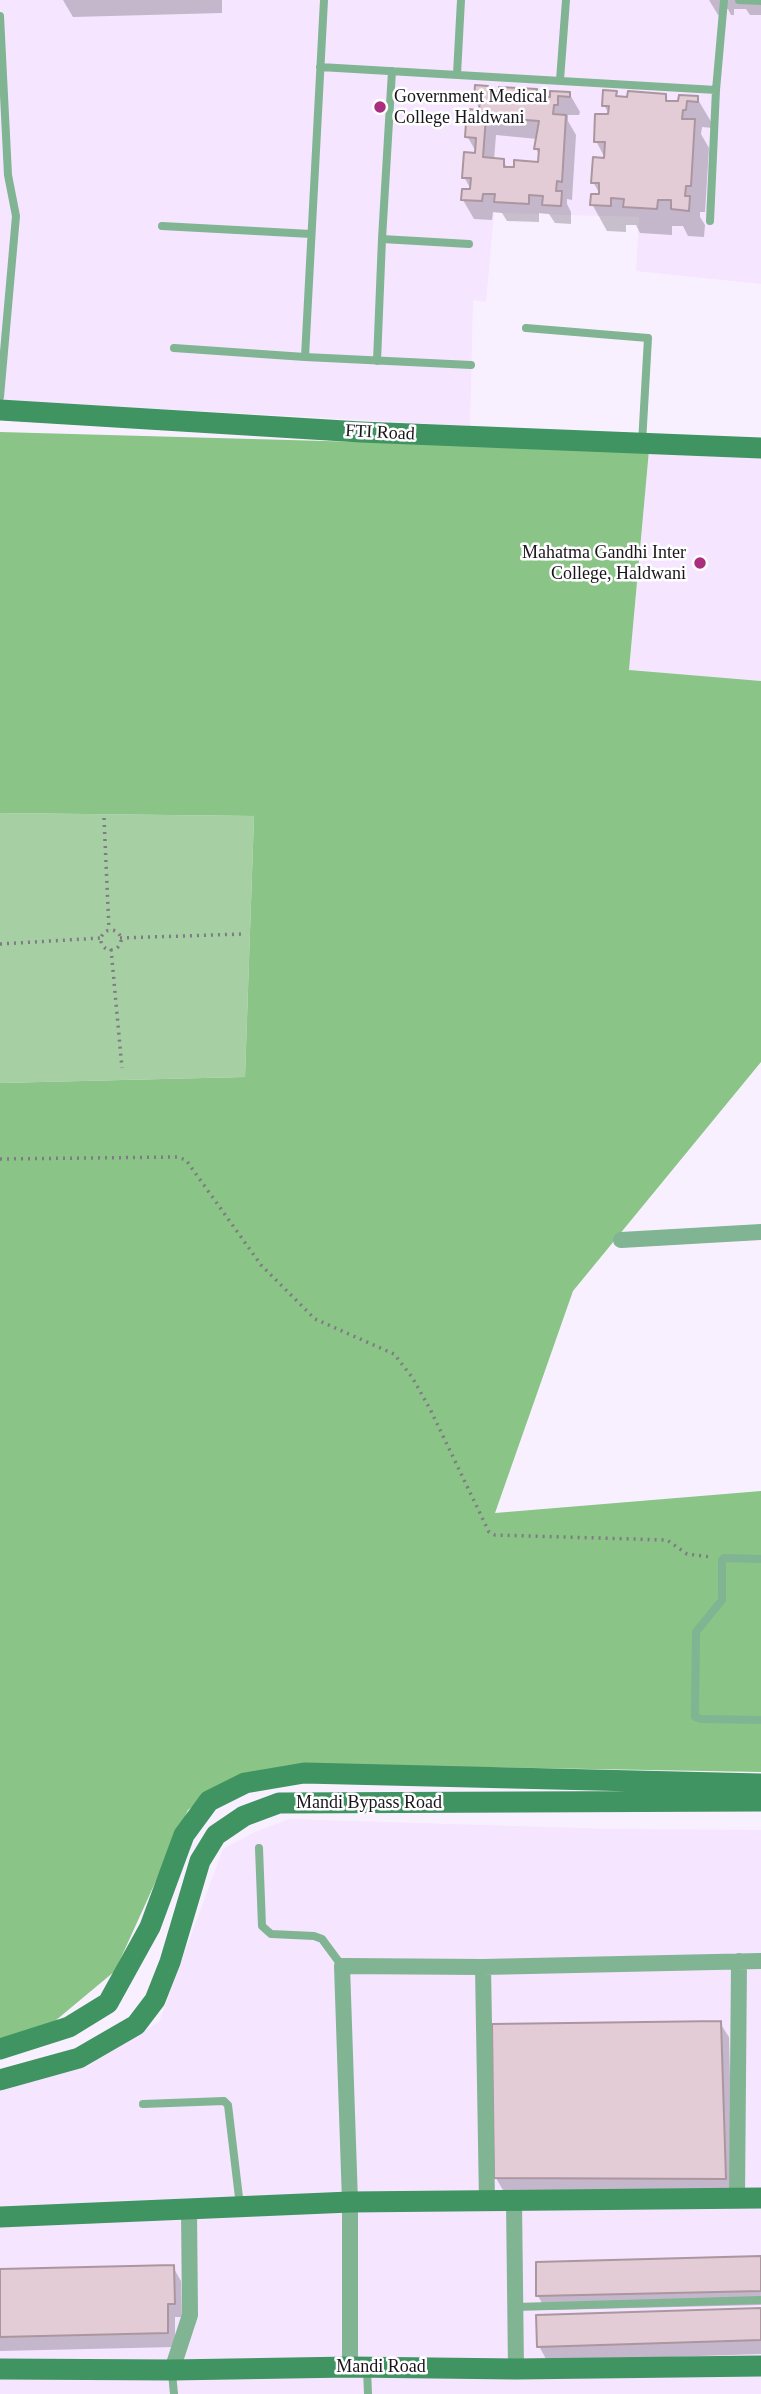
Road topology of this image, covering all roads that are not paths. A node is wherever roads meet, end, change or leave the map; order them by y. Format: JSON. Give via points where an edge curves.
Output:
{"nodes":[{"id":1,"x":324,"y":0,"type":"edge"},
{"id":2,"x":461,"y":0,"type":"edge"},
{"id":3,"x":566,"y":0,"type":"edge"},
{"id":4,"x":724,"y":0,"type":"edge"},
{"id":5,"x":738,"y":0,"type":"edge"},
{"id":6,"x":761,"y":1,"type":"edge"},
{"id":7,"x":0,"y":16,"type":"edge"},
{"id":8,"x":320,"y":67,"type":"junction"},
{"id":9,"x":392,"y":71,"type":"junction"},
{"id":10,"x":457,"y":74,"type":"junction"},
{"id":11,"x":560,"y":80,"type":"junction"},
{"id":12,"x":716,"y":90,"type":"junction"},
{"id":13,"x":710,"y":221,"type":"dead end"},
{"id":14,"x":162,"y":226,"type":"dead end"},
{"id":15,"x":311,"y":234,"type":"junction"},
{"id":16,"x":382,"y":239,"type":"junction"},
{"id":17,"x":469,"y":244,"type":"dead end"},
{"id":18,"x":526,"y":328,"type":"dead end"},
{"id":19,"x":174,"y":348,"type":"dead end"},
{"id":20,"x":305,"y":357,"type":"junction"},
{"id":21,"x":377,"y":361,"type":"junction"},
{"id":22,"x":471,"y":365,"type":"dead end"},
{"id":23,"x":0,"y":397,"type":"edge"},
{"id":24,"x":0,"y":410,"type":"edge"},
{"id":25,"x":642,"y":443,"type":"junction"},
{"id":26,"x":761,"y":448,"type":"edge"},
{"id":27,"x":761,"y":1233,"type":"edge"},
{"id":28,"x":621,"y":1240,"type":"dead end"},
{"id":29,"x":761,"y":1559,"type":"edge"},
{"id":30,"x":761,"y":1720,"type":"edge"},
{"id":31,"x":761,"y":1784,"type":"edge"},
{"id":32,"x":761,"y":1801,"type":"edge"},
{"id":33,"x":259,"y":1848,"type":"dead end"},
{"id":34,"x":739,"y":1961,"type":"junction"},
{"id":35,"x":761,"y":1961,"type":"edge"},
{"id":36,"x":342,"y":1966,"type":"junction"},
{"id":37,"x":483,"y":1967,"type":"junction"},
{"id":38,"x":0,"y":2049,"type":"edge"},
{"id":39,"x":0,"y":2080,"type":"edge"},
{"id":40,"x":143,"y":2104,"type":"dead end"},
{"id":41,"x":737,"y":2198,"type":"junction"},
{"id":42,"x":761,"y":2198,"type":"edge"},
{"id":43,"x":487,"y":2201,"type":"junction"},
{"id":44,"x":514,"y":2201,"type":"junction"},
{"id":45,"x":350,"y":2202,"type":"junction"},
{"id":46,"x":240,"y":2206,"type":"junction"},
{"id":47,"x":189,"y":2210,"type":"junction"},
{"id":48,"x":0,"y":2217,"type":"edge"},
{"id":49,"x":761,"y":2300,"type":"edge"},
{"id":50,"x":515,"y":2306,"type":"junction"},
{"id":51,"x":761,"y":2366,"type":"edge"},
{"id":52,"x":358,"y":2367,"type":"junction"},
{"id":53,"x":0,"y":2369,"type":"edge"},
{"id":54,"x":516,"y":2369,"type":"junction"},
{"id":55,"x":172,"y":2370,"type":"junction"},
{"id":56,"x":174,"y":2394,"type":"edge"},
{"id":57,"x":369,"y":2394,"type":"edge"}],
"edges":[{"from":1,"to":8,"type":"lane"},
{"from":2,"to":10,"type":"lane"},
{"from":3,"to":11,"type":"lane"},
{"from":4,"to":12,"type":"lane"},
{"from":5,"to":6,"type":"lane"},
{"from":7,"to":23,"type":"lane","via":[[8,175],[16,216]]},
{"from":8,"to":9,"type":"lane"},
{"from":8,"to":15,"type":"lane"},
{"from":9,"to":10,"type":"lane"},
{"from":9,"to":16,"type":"lane"},
{"from":10,"to":11,"type":"lane"},
{"from":11,"to":12,"type":"lane"},
{"from":12,"to":13,"type":"lane"},
{"from":14,"to":15,"type":"lane"},
{"from":15,"to":20,"type":"lane"},
{"from":16,"to":17,"type":"lane"},
{"from":16,"to":21,"type":"lane"},
{"from":18,"to":25,"type":"lane","via":[[648,338]]},
{"from":19,"to":20,"type":"lane"},
{"from":20,"to":21,"type":"lane"},
{"from":21,"to":22,"type":"lane"},
{"from":24,"to":25,"type":"main road","name":"FTI Road"},
{"from":25,"to":26,"type":"main road","name":"FTI Road"},
{"from":27,"to":28,"type":"street"},
{"from":29,"to":30,"type":"lane","via":[[722,1559],[722,1600],[696,1632],[695,1714],[701,1719]]},
{"from":31,"to":38,"type":"main road","name":"Mandi Bypass Road","via":[[304,1773],[245,1783],[209,1801],[184,1836],[150,1927],[108,2003],[69,2027]]},
{"from":32,"to":39,"type":"main road","name":"Mandi Bypass Road","via":[[279,1803],[267,1807],[216,1835],[200,1861],[155,2000],[136,2025],[79,2058]]},
{"from":33,"to":36,"type":"lane","via":[[262,1926],[271,1934],[322,1939]]},
{"from":34,"to":35,"type":"street"},
{"from":34,"to":37,"type":"street"},
{"from":34,"to":41,"type":"street"},
{"from":36,"to":37,"type":"street"},
{"from":36,"to":45,"type":"street"},
{"from":37,"to":43,"type":"street"},
{"from":40,"to":46,"type":"lane","via":[[224,2101],[228,2105]]},
{"from":41,"to":42,"type":"main road"},
{"from":41,"to":44,"type":"main road"},
{"from":43,"to":44,"type":"main road"},
{"from":43,"to":45,"type":"main road"},
{"from":44,"to":50,"type":"street"},
{"from":45,"to":46,"type":"main road"},
{"from":45,"to":52,"type":"street"},
{"from":46,"to":47,"type":"main road"},
{"from":47,"to":48,"type":"main road"},
{"from":47,"to":55,"type":"street","via":[[190,2315]]},
{"from":49,"to":50,"type":"lane"},
{"from":50,"to":54,"type":"street"},
{"from":51,"to":54,"type":"main road","name":"Mandi Road"},
{"from":52,"to":54,"type":"main road","name":"Mandi Road"},
{"from":52,"to":55,"type":"main road","name":"Mandi Road"},
{"from":52,"to":57,"type":"lane"},
{"from":53,"to":55,"type":"main road","name":"Mandi Road"},
{"from":55,"to":56,"type":"lane"}]}
